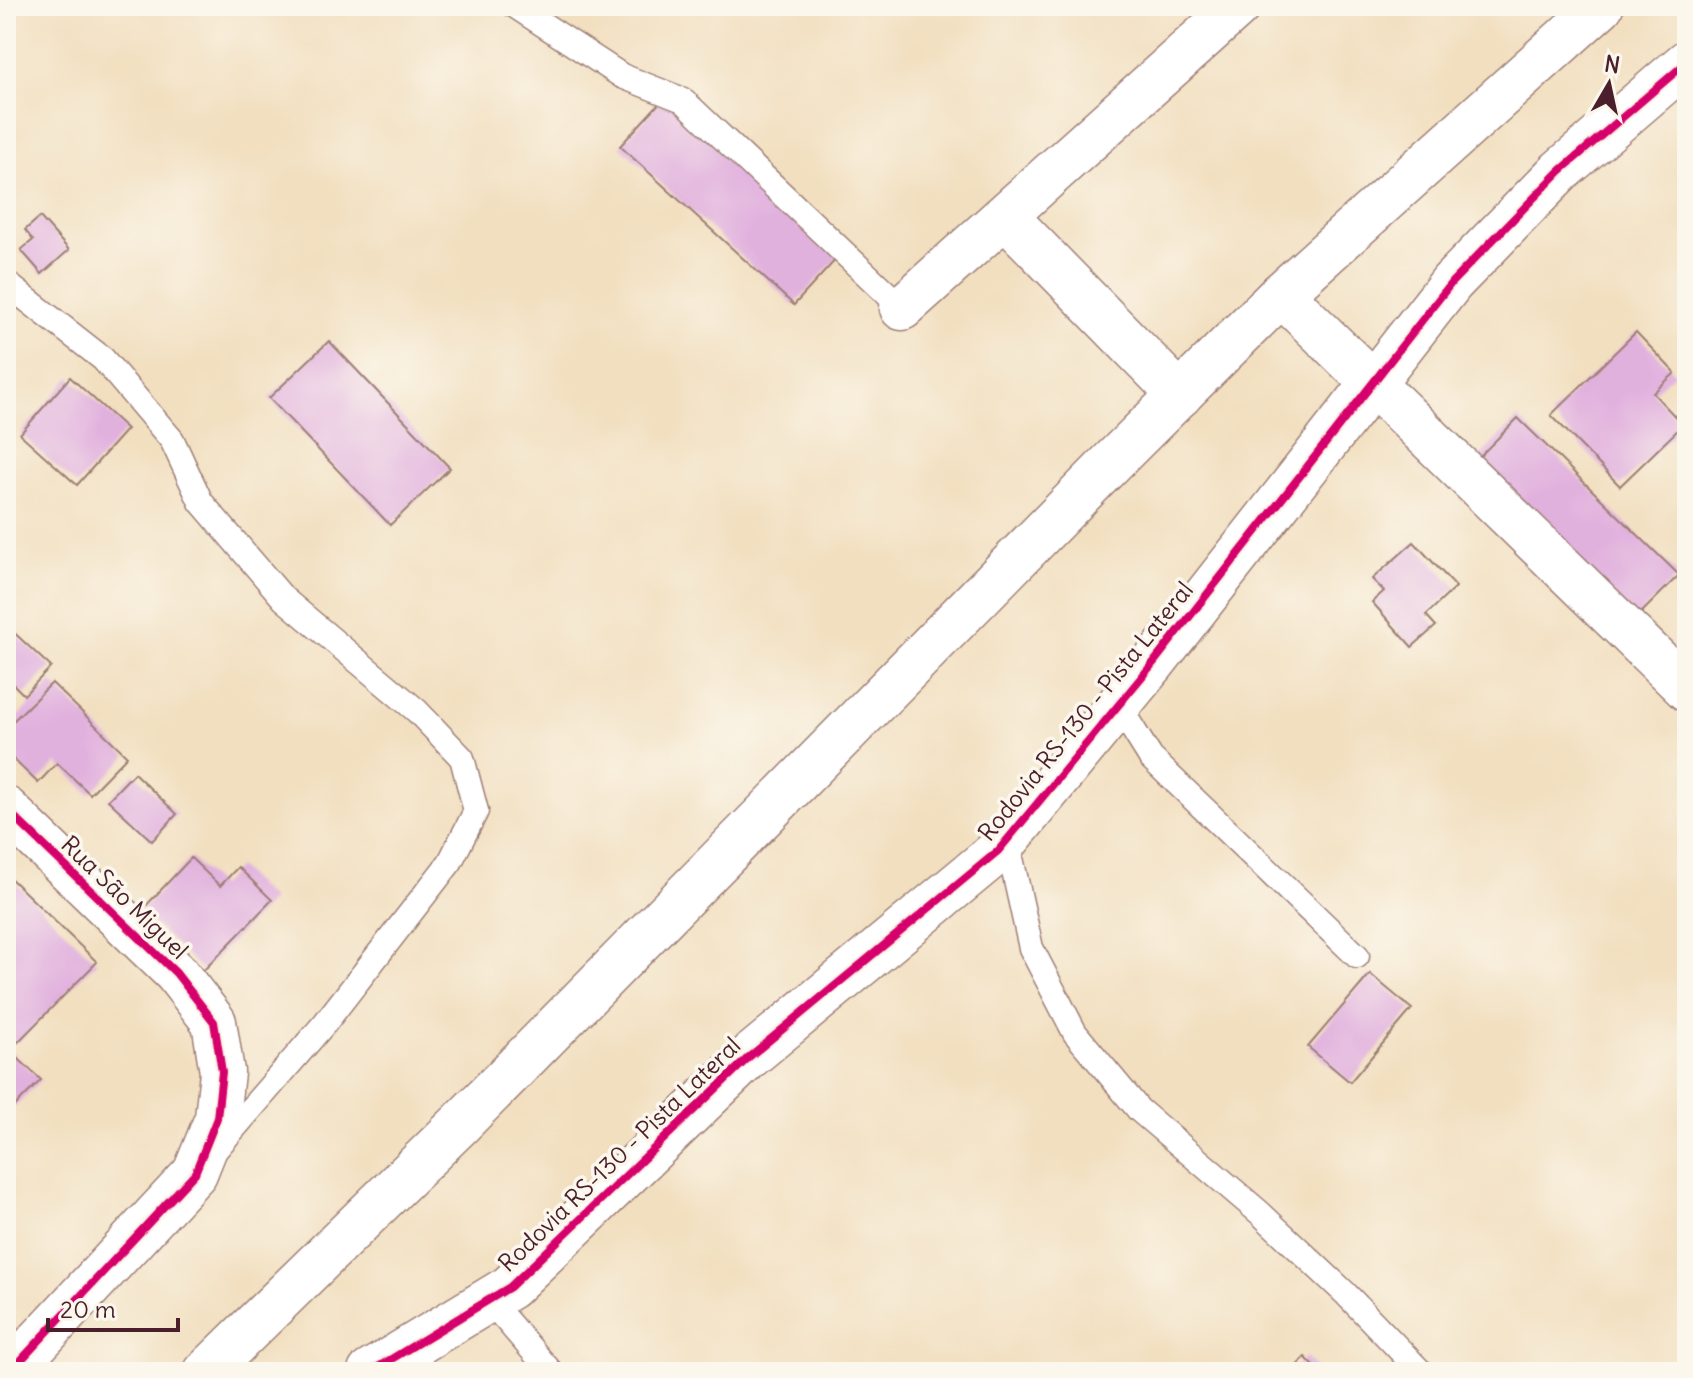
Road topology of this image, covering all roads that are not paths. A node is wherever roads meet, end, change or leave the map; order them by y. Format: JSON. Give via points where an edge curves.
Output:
{"nodes":[{"id":1,"x":515,"y":6,"type":"edge"},
{"id":2,"x":1238,"y":6,"type":"edge"},
{"id":3,"x":1601,"y":6,"type":"edge"},
{"id":4,"x":1687,"y":62,"type":"edge"},
{"id":5,"x":1006,"y":217,"type":"junction"},
{"id":6,"x":6,"y":283,"type":"edge"},
{"id":7,"x":1281,"y":294,"type":"junction"},
{"id":8,"x":902,"y":308,"type":"joint"},
{"id":9,"x":1373,"y":384,"type":"junction"},
{"id":10,"x":1180,"y":395,"type":"junction"},
{"id":11,"x":1687,"y":689,"type":"edge"},
{"id":12,"x":1118,"y":705,"type":"junction"},
{"id":13,"x":6,"y":809,"type":"edge"},
{"id":14,"x":1007,"y":840,"type":"junction"},
{"id":15,"x":1357,"y":956,"type":"dead end"},
{"id":16,"x":195,"y":1173,"type":"junction"},
{"id":17,"x":489,"y":1300,"type":"junction"},
{"id":18,"x":10,"y":1372,"type":"edge"},
{"id":19,"x":206,"y":1372,"type":"edge"},
{"id":20,"x":370,"y":1372,"type":"edge"},
{"id":21,"x":551,"y":1372,"type":"edge"},
{"id":22,"x":1421,"y":1372,"type":"edge"}],
"edges":[{"from":1,"to":8,"type":"lane","via":[[622,76],[683,100]]},
{"from":2,"to":5,"type":"street"},
{"from":3,"to":7,"type":"street"},
{"from":4,"to":9,"type":"street","name":"Rodovia RS-130 - Pista Lateral","via":[[1550,182],[1452,282]]},
{"from":5,"to":8,"type":"street"},
{"from":5,"to":10,"type":"street"},
{"from":6,"to":16,"type":"lane","via":[[103,359],[172,440],[201,502],[284,599],[417,711],[462,758],[476,811],[450,862],[412,912],[325,1023]]},
{"from":7,"to":9,"type":"street"},
{"from":7,"to":10,"type":"street"},
{"from":9,"to":11,"type":"street"},
{"from":9,"to":12,"type":"street","name":"Rodovia RS-130 - Pista Lateral"},
{"from":10,"to":19,"type":"street","via":[[460,1124]]},
{"from":12,"to":14,"type":"street","name":"Rodovia RS-130 - Pista Lateral"},
{"from":12,"to":15,"type":"lane","via":[[1151,758]]},
{"from":13,"to":16,"type":"street","name":"Rua São Miguel","via":[[176,973],[214,1022],[222,1072],[217,1118]]},
{"from":14,"to":17,"type":"street","name":"Rodovia RS-130 - Pista Lateral","via":[[749,1057],[510,1287]]},
{"from":14,"to":22,"type":"lane","via":[[1031,948],[1075,1033],[1139,1110],[1260,1213]]},
{"from":16,"to":18,"type":"street","name":"Rua São Miguel"},
{"from":17,"to":20,"type":"street","name":"Rodovia RS-130 - Pista Lateral"},
{"from":17,"to":21,"type":"lane"}]}
